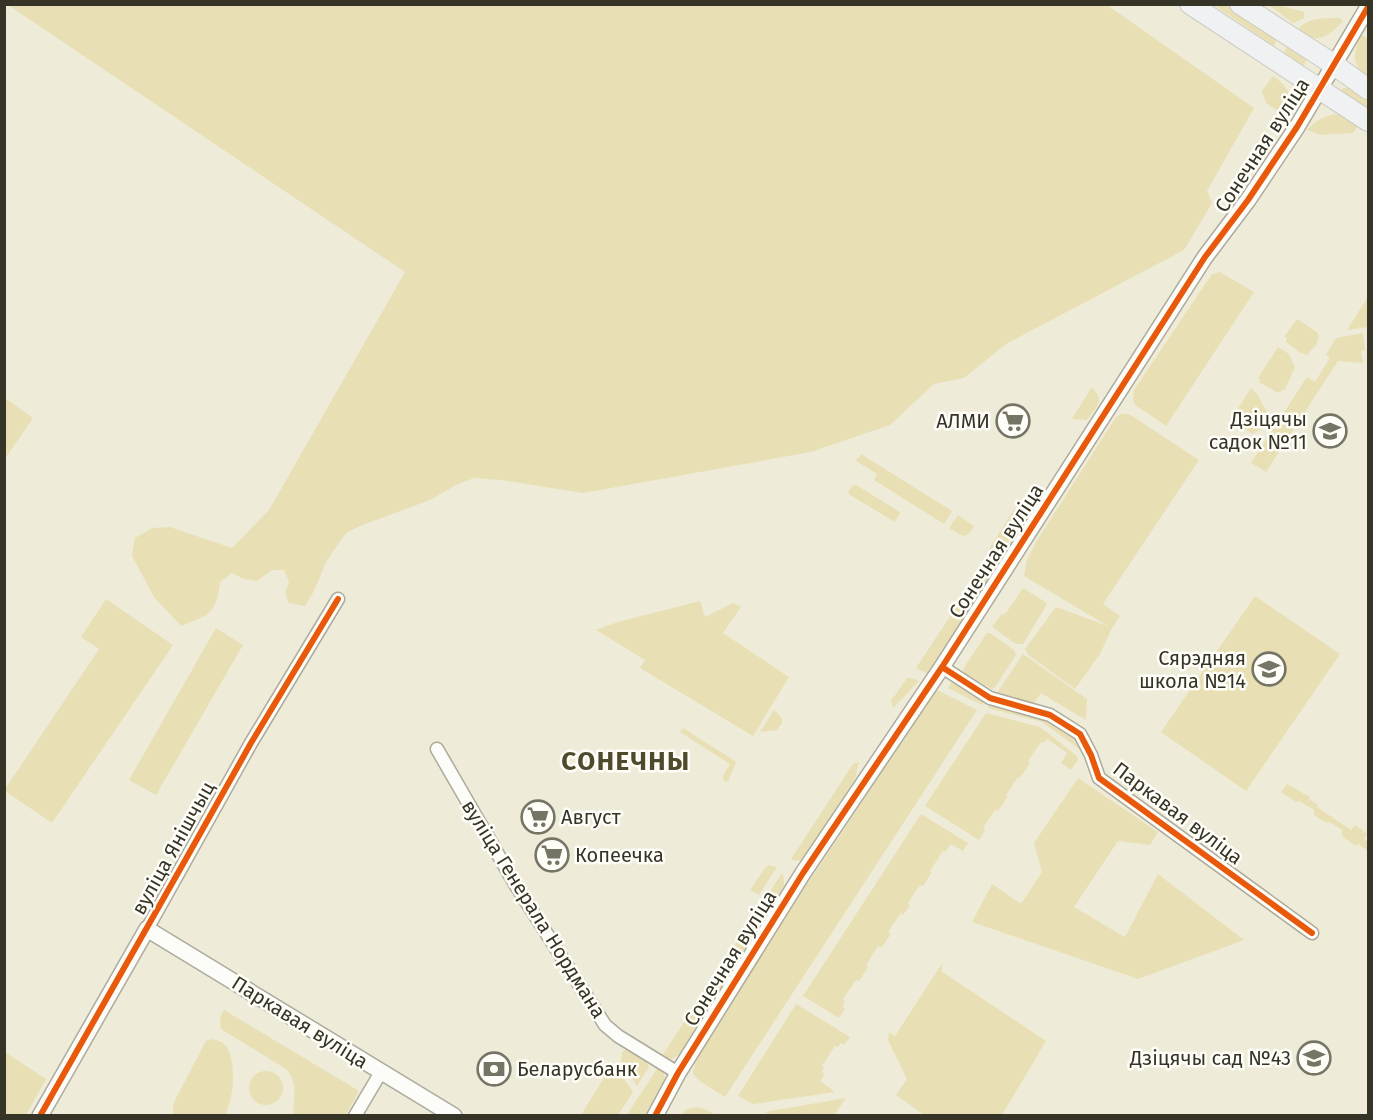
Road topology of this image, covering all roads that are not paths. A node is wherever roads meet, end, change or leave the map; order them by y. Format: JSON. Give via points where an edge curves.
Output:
{"nodes":[{"id":1,"x":1190,"y":4,"type":"edge"},
{"id":2,"x":1240,"y":4,"type":"edge"},
{"id":3,"x":1368,"y":7,"type":"edge"},
{"id":4,"x":1333,"y":64,"type":"junction"},
{"id":5,"x":1320,"y":89,"type":"junction"},
{"id":6,"x":1368,"y":89,"type":"edge"},
{"id":7,"x":1368,"y":122,"type":"edge"},
{"id":8,"x":338,"y":599,"type":"dead end"},
{"id":9,"x":942,"y":667,"type":"junction"},
{"id":10,"x":437,"y":749,"type":"dead end"},
{"id":11,"x":147,"y":929,"type":"junction"},
{"id":12,"x":1312,"y":933,"type":"dead end"},
{"id":13,"x":381,"y":1072,"type":"junction"},
{"id":14,"x":678,"y":1073,"type":"junction"},
{"id":15,"x":40,"y":1116,"type":"edge"},
{"id":16,"x":355,"y":1116,"type":"edge"},
{"id":17,"x":454,"y":1116,"type":"edge"},
{"id":18,"x":655,"y":1116,"type":"edge"}],
"edges":[{"from":1,"to":5,"type":"main road"},
{"from":2,"to":4,"type":"main road"},
{"from":3,"to":4,"type":"street","name":"Сонечная вуліца"},
{"from":4,"to":5,"type":"street","name":"Сонечная вуліца"},
{"from":4,"to":6,"type":"main road"},
{"from":5,"to":7,"type":"main road"},
{"from":5,"to":9,"type":"street","name":"Сонечная вуліца","via":[[1248,200],[1205,257]]},
{"from":8,"to":11,"type":"street","name":"вуліца Янішчыц","via":[[251,743]]},
{"from":9,"to":12,"type":"street","name":"Паркавая вуліца","via":[[990,698],[1050,715],[1080,734],[1099,778]]},
{"from":9,"to":14,"type":"street","name":"Сонечная вуліца","via":[[803,873]]},
{"from":10,"to":14,"type":"street","name":"вуліца Генерала Нордмана","via":[[515,884],[605,1025]]},
{"from":11,"to":13,"type":"street","name":"Паркавая вуліца"},
{"from":11,"to":15,"type":"street","name":"вуліца Янішчыц"},
{"from":13,"to":16,"type":"street"},
{"from":13,"to":17,"type":"street","name":"Паркавая вуліца"},
{"from":14,"to":18,"type":"street","name":"Сонечная вуліца"}]}
